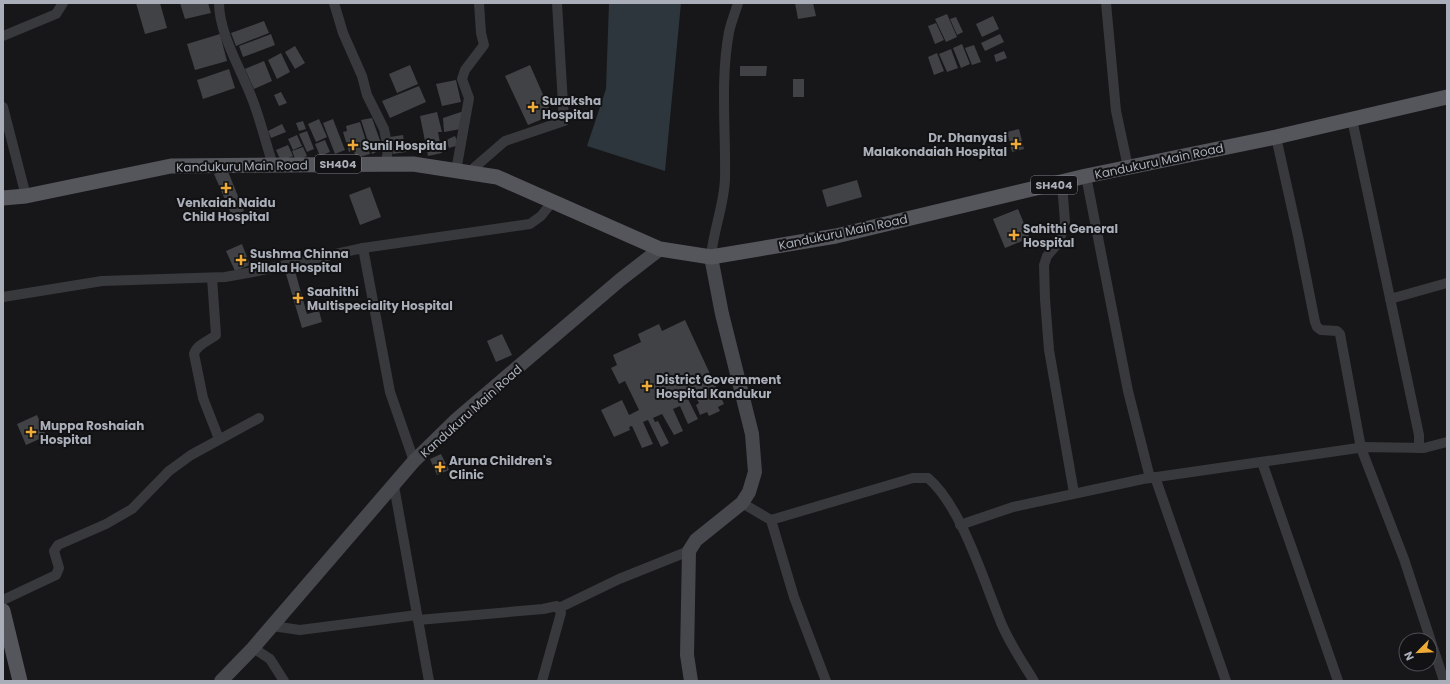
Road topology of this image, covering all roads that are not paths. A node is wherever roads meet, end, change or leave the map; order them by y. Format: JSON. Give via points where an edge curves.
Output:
{"nodes":[{"id":1,"x":63,"y":3,"type":"edge"},
{"id":2,"x":219,"y":3,"type":"edge"},
{"id":3,"x":334,"y":3,"type":"edge"},
{"id":4,"x":479,"y":3,"type":"edge"},
{"id":5,"x":557,"y":3,"type":"edge"},
{"id":6,"x":738,"y":3,"type":"edge"},
{"id":7,"x":1106,"y":3,"type":"edge"},
{"id":8,"x":3,"y":36,"type":"edge"},
{"id":9,"x":1447,"y":97,"type":"edge"},
{"id":10,"x":3,"y":107,"type":"edge"},
{"id":11,"x":1352,"y":119,"type":"junction"},
{"id":12,"x":1276,"y":137,"type":"junction"},
{"id":13,"x":386,"y":164,"type":"junction"},
{"id":14,"x":273,"y":165,"type":"junction"},
{"id":15,"x":1128,"y":167,"type":"junction"},
{"id":16,"x":462,"y":172,"type":"junction"},
{"id":17,"x":1086,"y":176,"type":"junction"},
{"id":18,"x":1062,"y":183,"type":"junction"},
{"id":19,"x":26,"y":196,"type":"junction"},
{"id":20,"x":3,"y":198,"type":"edge"},
{"id":21,"x":552,"y":201,"type":"junction"},
{"id":22,"x":363,"y":248,"type":"junction"},
{"id":23,"x":660,"y":249,"type":"junction"},
{"id":24,"x":711,"y":257,"type":"junction"},
{"id":25,"x":212,"y":278,"type":"junction"},
{"id":26,"x":1447,"y":283,"type":"edge"},
{"id":27,"x":3,"y":297,"type":"edge"},
{"id":28,"x":1390,"y":299,"type":"junction"},
{"id":29,"x":259,"y":418,"type":"dead end"},
{"id":30,"x":219,"y":439,"type":"junction"},
{"id":31,"x":1447,"y":442,"type":"edge"},
{"id":32,"x":1361,"y":448,"type":"junction"},
{"id":33,"x":1419,"y":448,"type":"junction"},
{"id":34,"x":414,"y":462,"type":"junction"},
{"id":35,"x":1262,"y":462,"type":"junction"},
{"id":36,"x":1153,"y":477,"type":"junction"},
{"id":37,"x":394,"y":486,"type":"junction"},
{"id":38,"x":1074,"y":493,"type":"junction"},
{"id":39,"x":742,"y":503,"type":"junction"},
{"id":40,"x":771,"y":520,"type":"junction"},
{"id":41,"x":960,"y":525,"type":"junction"},
{"id":42,"x":689,"y":551,"type":"junction"},
{"id":43,"x":3,"y":600,"type":"edge"},
{"id":44,"x":559,"y":608,"type":"junction"},
{"id":45,"x":3,"y":611,"type":"edge"},
{"id":46,"x":417,"y":617,"type":"junction"},
{"id":47,"x":272,"y":626,"type":"junction"},
{"id":48,"x":253,"y":648,"type":"junction"},
{"id":49,"x":20,"y":681,"type":"edge"},
{"id":50,"x":221,"y":681,"type":"edge"},
{"id":51,"x":284,"y":681,"type":"edge"},
{"id":52,"x":428,"y":681,"type":"edge"},
{"id":53,"x":542,"y":681,"type":"edge"},
{"id":54,"x":691,"y":681,"type":"edge"},
{"id":55,"x":826,"y":681,"type":"edge"},
{"id":56,"x":1034,"y":681,"type":"edge"},
{"id":57,"x":1226,"y":681,"type":"edge"},
{"id":58,"x":1338,"y":681,"type":"edge"},
{"id":59,"x":1444,"y":681,"type":"edge"}],
"edges":[{"from":1,"to":8,"type":"street","via":[[56,14]]},
{"from":2,"to":14,"type":"street","via":[[219,12],[228,40],[253,101]]},
{"from":3,"to":13,"type":"street","via":[[367,95],[384,129],[388,148]]},
{"from":4,"to":16,"type":"street","via":[[484,44],[465,70],[462,80],[469,98]]},
{"from":5,"to":16,"type":"street","via":[[564,121],[505,141]]},
{"from":6,"to":24,"type":"street","via":[[729,32],[724,87],[725,180],[721,211],[712,239]]},
{"from":7,"to":15,"type":"street","via":[[1116,105]]},
{"from":9,"to":11,"type":"main road","name":"Kandukuru Main Road","number":"SH404"},
{"from":10,"to":19,"type":"street"},
{"from":11,"to":12,"type":"main road","name":"Kandukuru Main Road","number":"SH404"},
{"from":11,"to":28,"type":"street"},
{"from":12,"to":15,"type":"main road","name":"Kandukuru Main Road","number":"SH404"},
{"from":12,"to":32,"type":"street","via":[[1315,322],[1321,330],[1332,330],[1340,334]]},
{"from":13,"to":14,"type":"main road","name":"Kandukuru Main Road","number":"SH404"},
{"from":13,"to":16,"type":"main road","name":"Kandukuru Main Road","number":"SH404","via":[[413,164]]},
{"from":14,"to":19,"type":"main road","name":"Kandukuru Main Road","number":"SH404","via":[[171,166]]},
{"from":15,"to":17,"type":"main road","name":"Kandukuru Main Road","number":"SH404"},
{"from":16,"to":21,"type":"main road","name":"Kandukuru Main Road","number":"SH404","via":[[497,177]]},
{"from":17,"to":18,"type":"main road","name":"Kandukuru Main Road","number":"SH404"},
{"from":17,"to":36,"type":"street","via":[[1128,391]]},
{"from":18,"to":24,"type":"main road","name":"Kandukuru Main Road","number":"SH404","via":[[836,236]]},
{"from":18,"to":38,"type":"street","via":[[1065,222],[1059,242],[1047,256],[1044,265],[1045,299],[1049,350]]},
{"from":19,"to":20,"type":"main road","name":"Kandukuru Main Road","number":"SH404"},
{"from":21,"to":22,"type":"street","via":[[541,216],[530,224]]},
{"from":21,"to":23,"type":"main road","name":"Kandukuru Main Road","number":"SH404"},
{"from":22,"to":25,"type":"street","via":[[253,272]]},
{"from":22,"to":34,"type":"street","via":[[390,392]]},
{"from":23,"to":24,"type":"main road","name":"Kandukuru Main Road","number":"SH404"},
{"from":23,"to":34,"type":"street","name":"Kandukuru Main Road","via":[[457,419]]},
{"from":24,"to":39,"type":"street","via":[[722,314],[752,434],[755,472],[749,492]]},
{"from":25,"to":27,"type":"street","via":[[102,281]]},
{"from":25,"to":30,"type":"street","via":[[216,334],[198,347],[194,354],[203,398]]},
{"from":26,"to":28,"type":"street"},
{"from":28,"to":33,"type":"street","via":[[1419,434]]},
{"from":29,"to":30,"type":"street"},
{"from":30,"to":43,"type":"street","via":[[169,471],[132,509],[106,524],[58,545],[54,551],[59,568],[56,575]]},
{"from":31,"to":33,"type":"street"},
{"from":32,"to":33,"type":"street"},
{"from":32,"to":35,"type":"street"},
{"from":32,"to":59,"type":"street","via":[[1404,559]]},
{"from":34,"to":37,"type":"street","name":"Kandukuru Main Road"},
{"from":35,"to":36,"type":"street"},
{"from":35,"to":58,"type":"street"},
{"from":36,"to":38,"type":"street"},
{"from":36,"to":57,"type":"street"},
{"from":37,"to":46,"type":"street"},
{"from":37,"to":47,"type":"street","name":"Kandukuru Main Road"},
{"from":38,"to":41,"type":"street","via":[[1013,507]]},
{"from":39,"to":40,"type":"street"},
{"from":39,"to":42,"type":"street","via":[[696,540]]},
{"from":40,"to":41,"type":"street","via":[[919,477],[928,478],[936,485]]},
{"from":40,"to":55,"type":"street","via":[[794,597]]},
{"from":41,"to":56,"type":"street","via":[[1003,626]]},
{"from":42,"to":44,"type":"street","via":[[619,579]]},
{"from":42,"to":54,"type":"street","via":[[687,655]]},
{"from":44,"to":46,"type":"street","via":[[557,606]]},
{"from":44,"to":53,"type":"street","via":[[561,613]]},
{"from":45,"to":49,"type":"main road"},
{"from":46,"to":47,"type":"street","via":[[300,630]]},
{"from":46,"to":52,"type":"street"},
{"from":47,"to":48,"type":"street","name":"Kandukuru Main Road"},
{"from":48,"to":50,"type":"street","name":"Kandukuru Main Road"},
{"from":48,"to":51,"type":"street","via":[[270,659]]}]}
